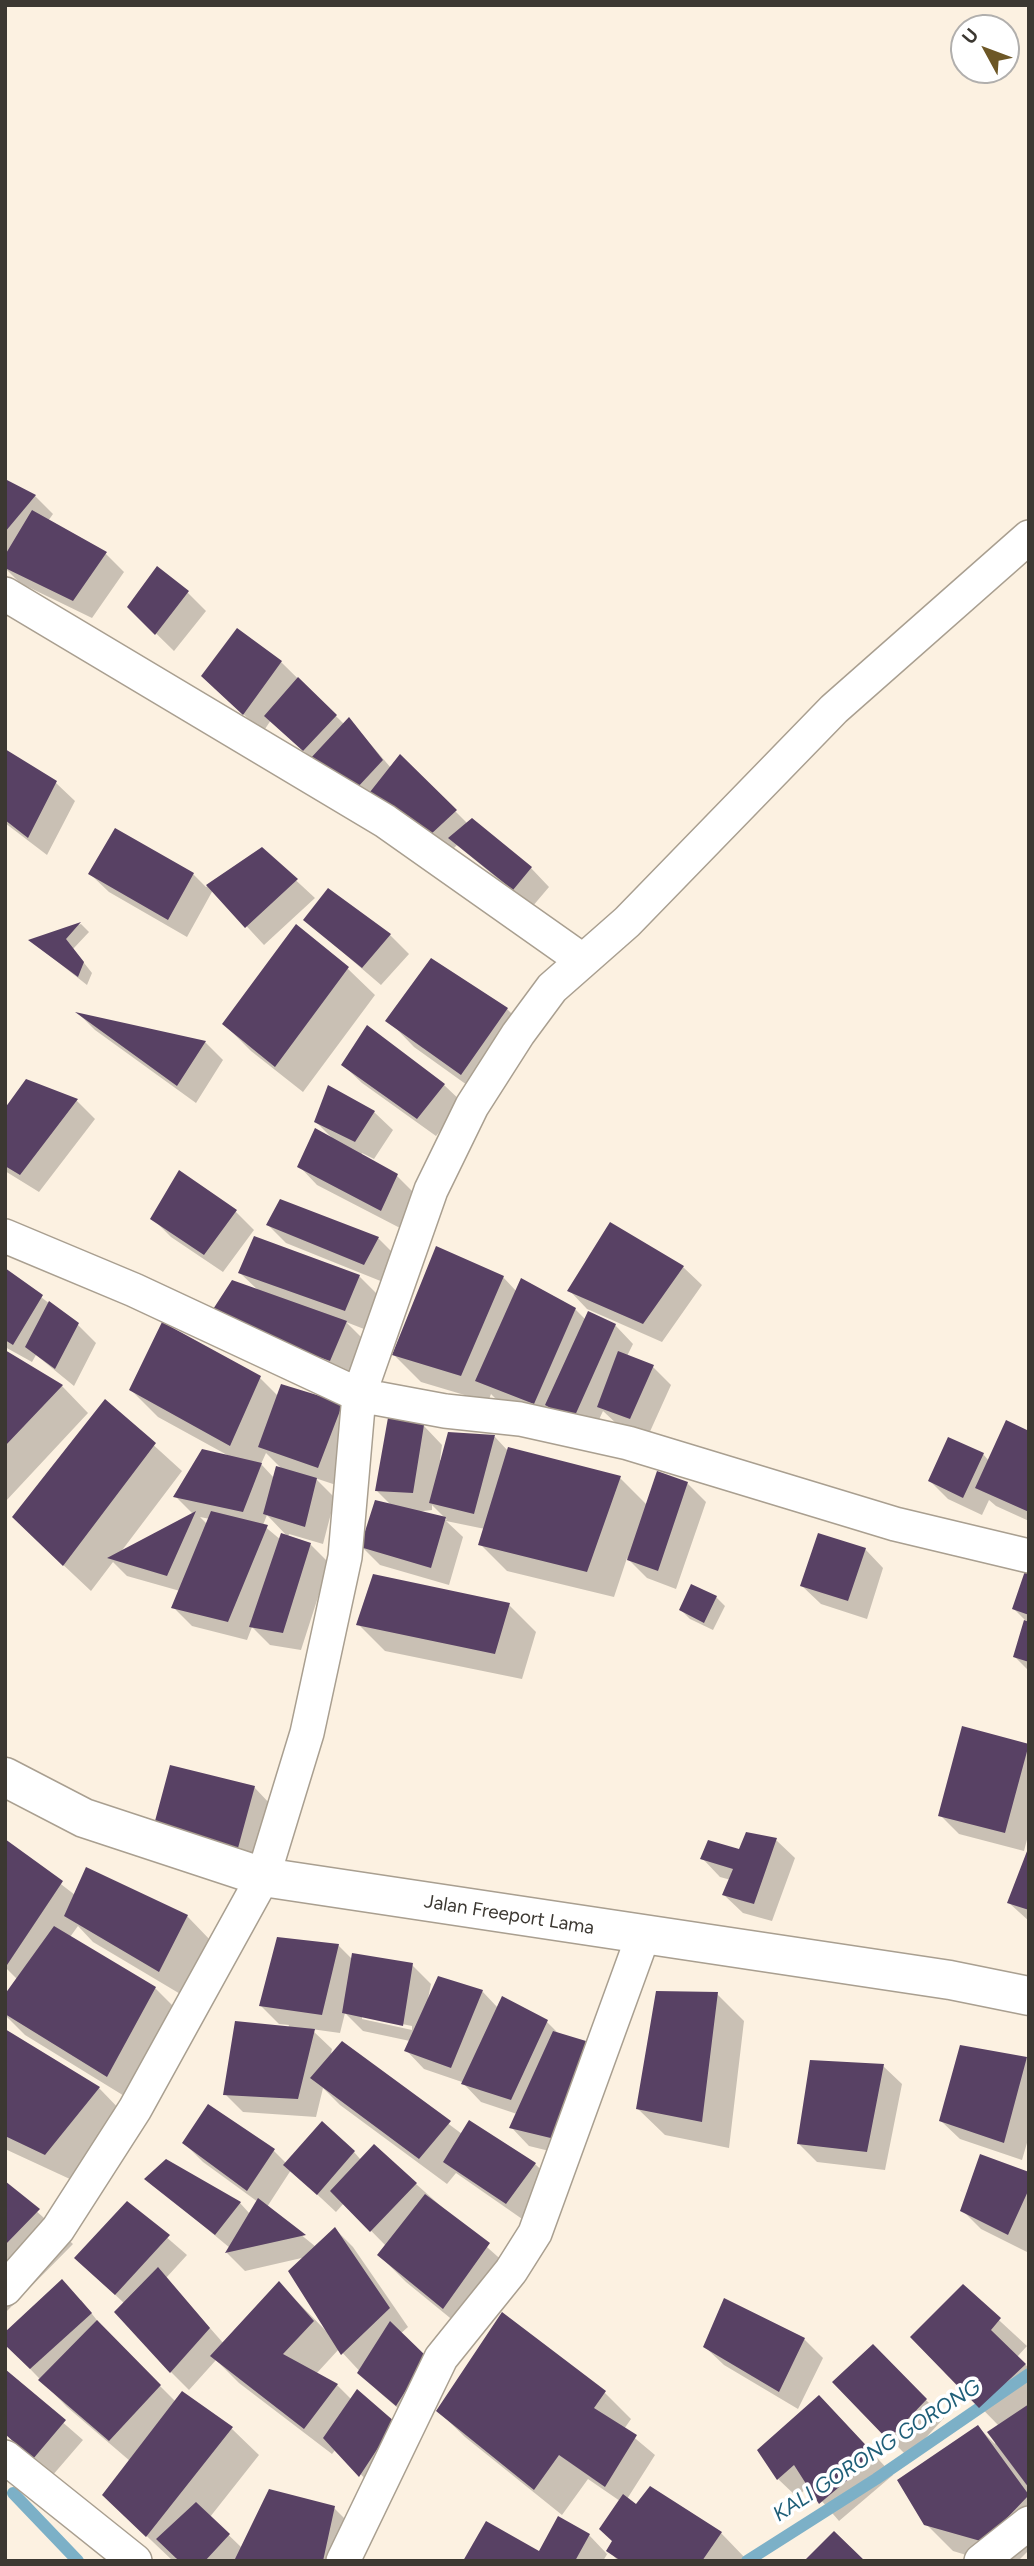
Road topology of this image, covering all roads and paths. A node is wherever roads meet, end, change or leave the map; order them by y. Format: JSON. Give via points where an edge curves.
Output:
{"nodes":[{"id":1,"x":1029,"y":537,"type":"edge"},
{"id":2,"x":5,"y":594,"type":"edge"},
{"id":3,"x":582,"y":960,"type":"junction"},
{"id":4,"x":5,"y":1236,"type":"edge"},
{"id":5,"x":359,"y":1395,"type":"junction"},
{"id":6,"x":1029,"y":1556,"type":"edge"},
{"id":7,"x":5,"y":1777,"type":"edge"},
{"id":8,"x":263,"y":1877,"type":"junction"},
{"id":9,"x":643,"y":1936,"type":"junction"},
{"id":10,"x":1029,"y":1996,"type":"edge"},
{"id":11,"x":5,"y":2290,"type":"edge"},
{"id":12,"x":5,"y":2456,"type":"edge"},
{"id":13,"x":1029,"y":2523,"type":"edge"},
{"id":14,"x":135,"y":2561,"type":"edge"},
{"id":15,"x":343,"y":2561,"type":"edge"},
{"id":16,"x":981,"y":2561,"type":"edge"}],
"edges":[{"from":1,"to":3,"type":"street","via":[[834,709],[627,922]]},
{"from":2,"to":3,"type":"street","via":[[385,821]]},
{"from":3,"to":5,"type":"street","via":[[552,988],[472,1107],[431,1190]]},
{"from":4,"to":5,"type":"street","via":[[134,1290]]},
{"from":5,"to":6,"type":"street","via":[[520,1419],[628,1443],[895,1524]]},
{"from":5,"to":8,"type":"street","via":[[345,1557],[307,1733]]},
{"from":7,"to":8,"type":"street","name":"Jalan Freeport Lama","via":[[84,1818]]},
{"from":8,"to":9,"type":"street","name":"Jalan Freeport Lama"},
{"from":8,"to":11,"type":"street","via":[[135,2109],[58,2229]]},
{"from":9,"to":10,"type":"street","name":"Jalan Freeport Lama","via":[[950,1980]]},
{"from":9,"to":15,"type":"street","via":[[535,2233],[441,2358]]},
{"from":12,"to":14,"type":"street"},
{"from":13,"to":16,"type":"street"}]}
